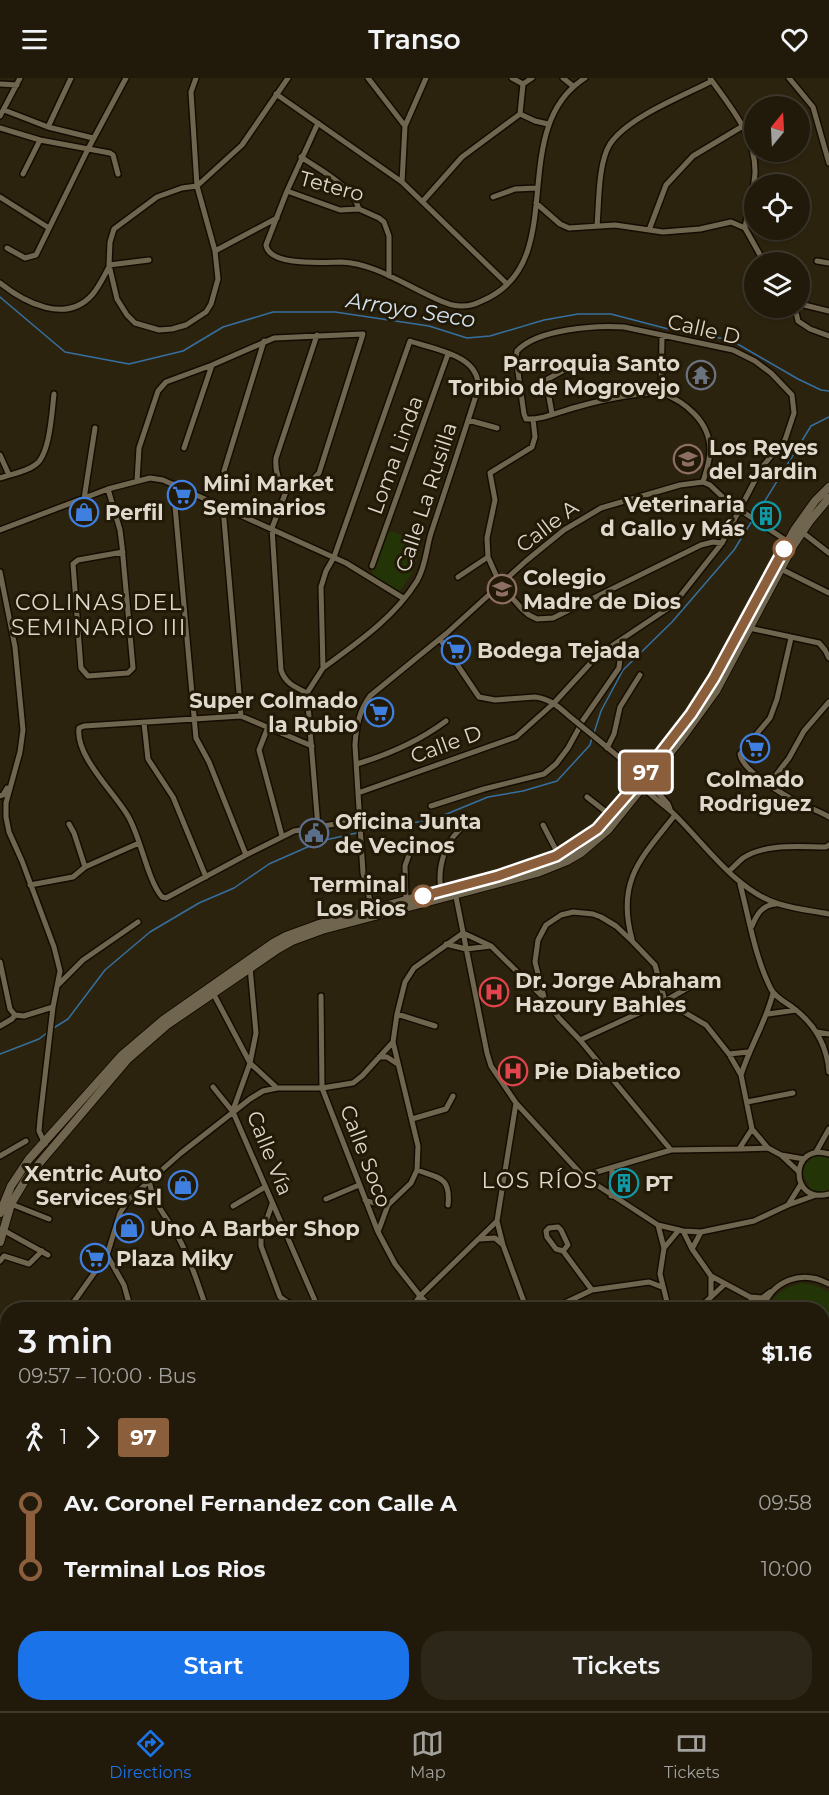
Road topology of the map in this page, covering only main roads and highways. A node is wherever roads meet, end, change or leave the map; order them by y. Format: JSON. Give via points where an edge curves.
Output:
{"nodes":[{"id":1,"x":829,"y":487,"type":"edge"},
{"id":2,"x":829,"y":498,"type":"edge"},
{"id":3,"x":790,"y":544,"type":"junction"},
{"id":4,"x":642,"y":779,"type":"junction"},
{"id":5,"x":455,"y":891,"type":"junction"},
{"id":6,"x":374,"y":913,"type":"junction"},
{"id":7,"x":211,"y":991,"type":"junction"},
{"id":8,"x":5,"y":1202,"type":"edge"},
{"id":9,"x":0,"y":1213,"type":"edge"},
{"id":10,"x":0,"y":1242,"type":"edge"}],
"edges":[{"from":1,"to":3,"type":"main road","via":[[804,516]]},
{"from":2,"to":3,"type":"main road"},
{"from":3,"to":4,"type":"main road","via":[[691,714]]},
{"from":3,"to":4,"type":"main road","via":[[781,569],[708,704]]},
{"from":4,"to":5,"type":"main road","via":[[581,841],[556,856]]},
{"from":4,"to":5,"type":"main road","via":[[608,830],[581,853],[524,877]]},
{"from":5,"to":6,"type":"main road"},
{"from":5,"to":6,"type":"main road","via":[[441,891]]},
{"from":6,"to":7,"type":"main road","via":[[300,938],[249,964]]},
{"from":7,"to":8,"type":"main road","via":[[139,1048]]},
{"from":7,"to":8,"type":"main road","via":[[163,1020],[135,1043],[43,1143],[21,1170]]},
{"from":8,"to":9,"type":"main road"},
{"from":8,"to":10,"type":"main road"}]}
